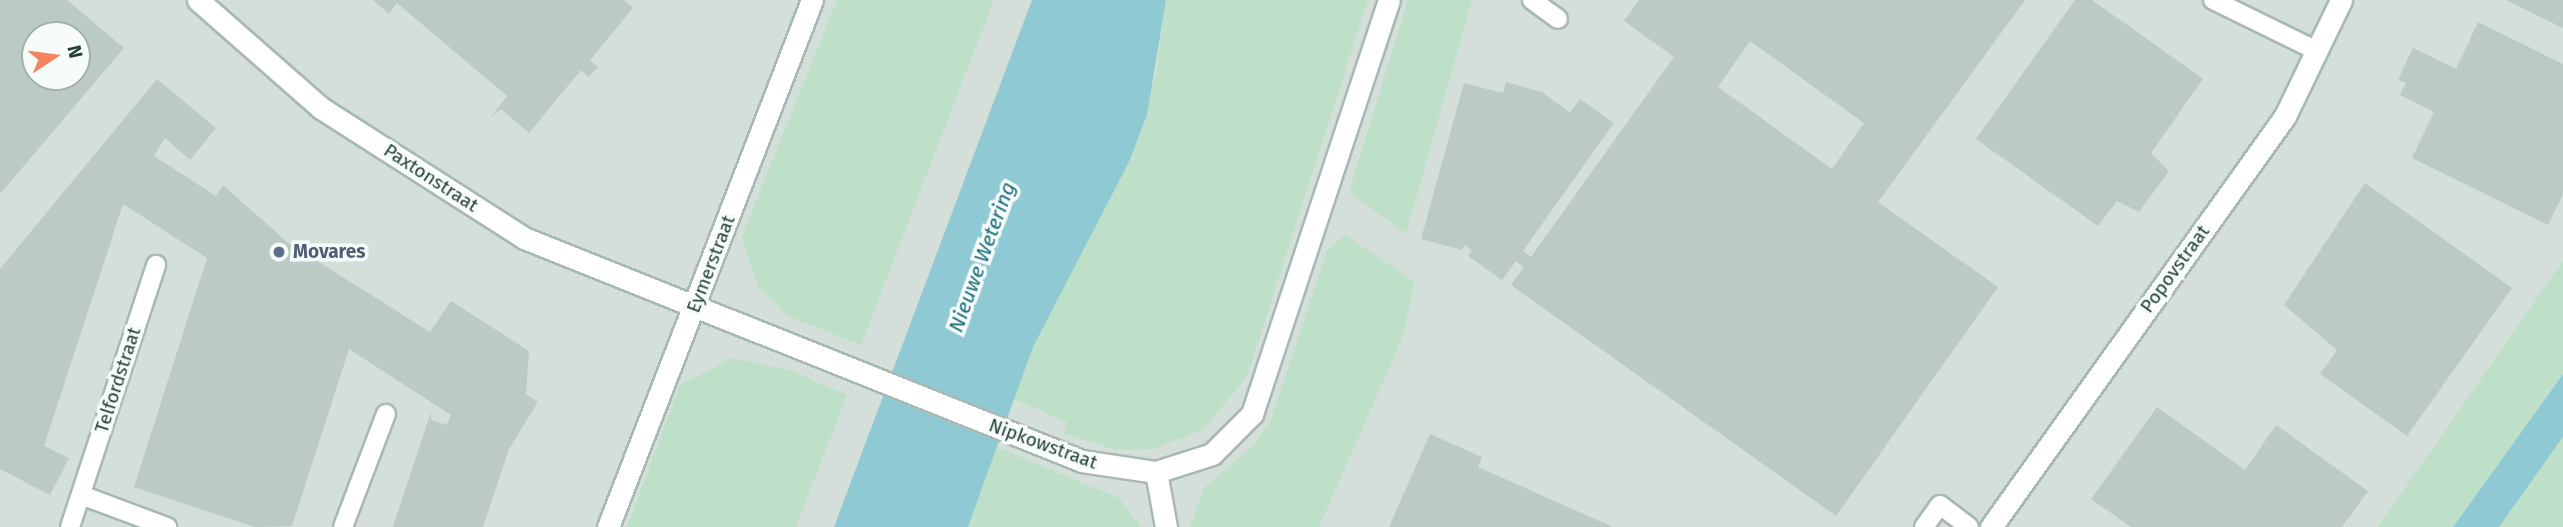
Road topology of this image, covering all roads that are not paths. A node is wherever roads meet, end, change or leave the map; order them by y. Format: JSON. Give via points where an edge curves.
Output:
{"nodes":[{"id":1,"x":198,"y":0,"type":"edge"},
{"id":2,"x":812,"y":0,"type":"edge"},
{"id":3,"x":1389,"y":0,"type":"edge"},
{"id":4,"x":1532,"y":0,"type":"edge"},
{"id":5,"x":2213,"y":0,"type":"edge"},
{"id":6,"x":2342,"y":0,"type":"edge"},
{"id":7,"x":1558,"y":19,"type":"dead end"},
{"id":8,"x":2317,"y":51,"type":"junction"},
{"id":9,"x":156,"y":265,"type":"dead end"},
{"id":10,"x":693,"y":310,"type":"junction"},
{"id":11,"x":386,"y":414,"type":"dead end"},
{"id":12,"x":1156,"y":472,"type":"junction"},
{"id":13,"x":81,"y":495,"type":"junction"},
{"id":14,"x":70,"y":527,"type":"edge"},
{"id":15,"x":167,"y":527,"type":"edge"},
{"id":16,"x":343,"y":527,"type":"edge"},
{"id":17,"x":608,"y":527,"type":"edge"},
{"id":18,"x":1166,"y":527,"type":"edge"},
{"id":19,"x":1924,"y":527,"type":"edge"},
{"id":20,"x":1969,"y":527,"type":"edge"},
{"id":21,"x":1991,"y":527,"type":"edge"}],
"edges":[{"from":1,"to":10,"type":"street","name":"Paxtonstraat","via":[[321,108],[524,238]]},
{"from":2,"to":10,"type":"street","name":"Eymerstraat"},
{"from":3,"to":12,"type":"street","name":"Nipkowstraat","via":[[1252,414],[1212,454]]},
{"from":4,"to":7,"type":"lane"},
{"from":5,"to":8,"type":"lane"},
{"from":6,"to":8,"type":"street","name":"Popovstraat"},
{"from":8,"to":21,"type":"street","name":"Popovstraat","via":[[2285,116]]},
{"from":9,"to":13,"type":"lane","name":"Telfordstraat"},
{"from":10,"to":12,"type":"street","name":"Nipkowstraat","via":[[1048,448],[1107,467]]},
{"from":10,"to":17,"type":"street","name":"Eymerstraat"},
{"from":11,"to":16,"type":"lane"},
{"from":12,"to":18,"type":"street"},
{"from":13,"to":14,"type":"lane","name":"Telfordstraat"},
{"from":13,"to":15,"type":"lane"},
{"from":19,"to":20,"type":"lane","via":[[1940,505]]}]}
